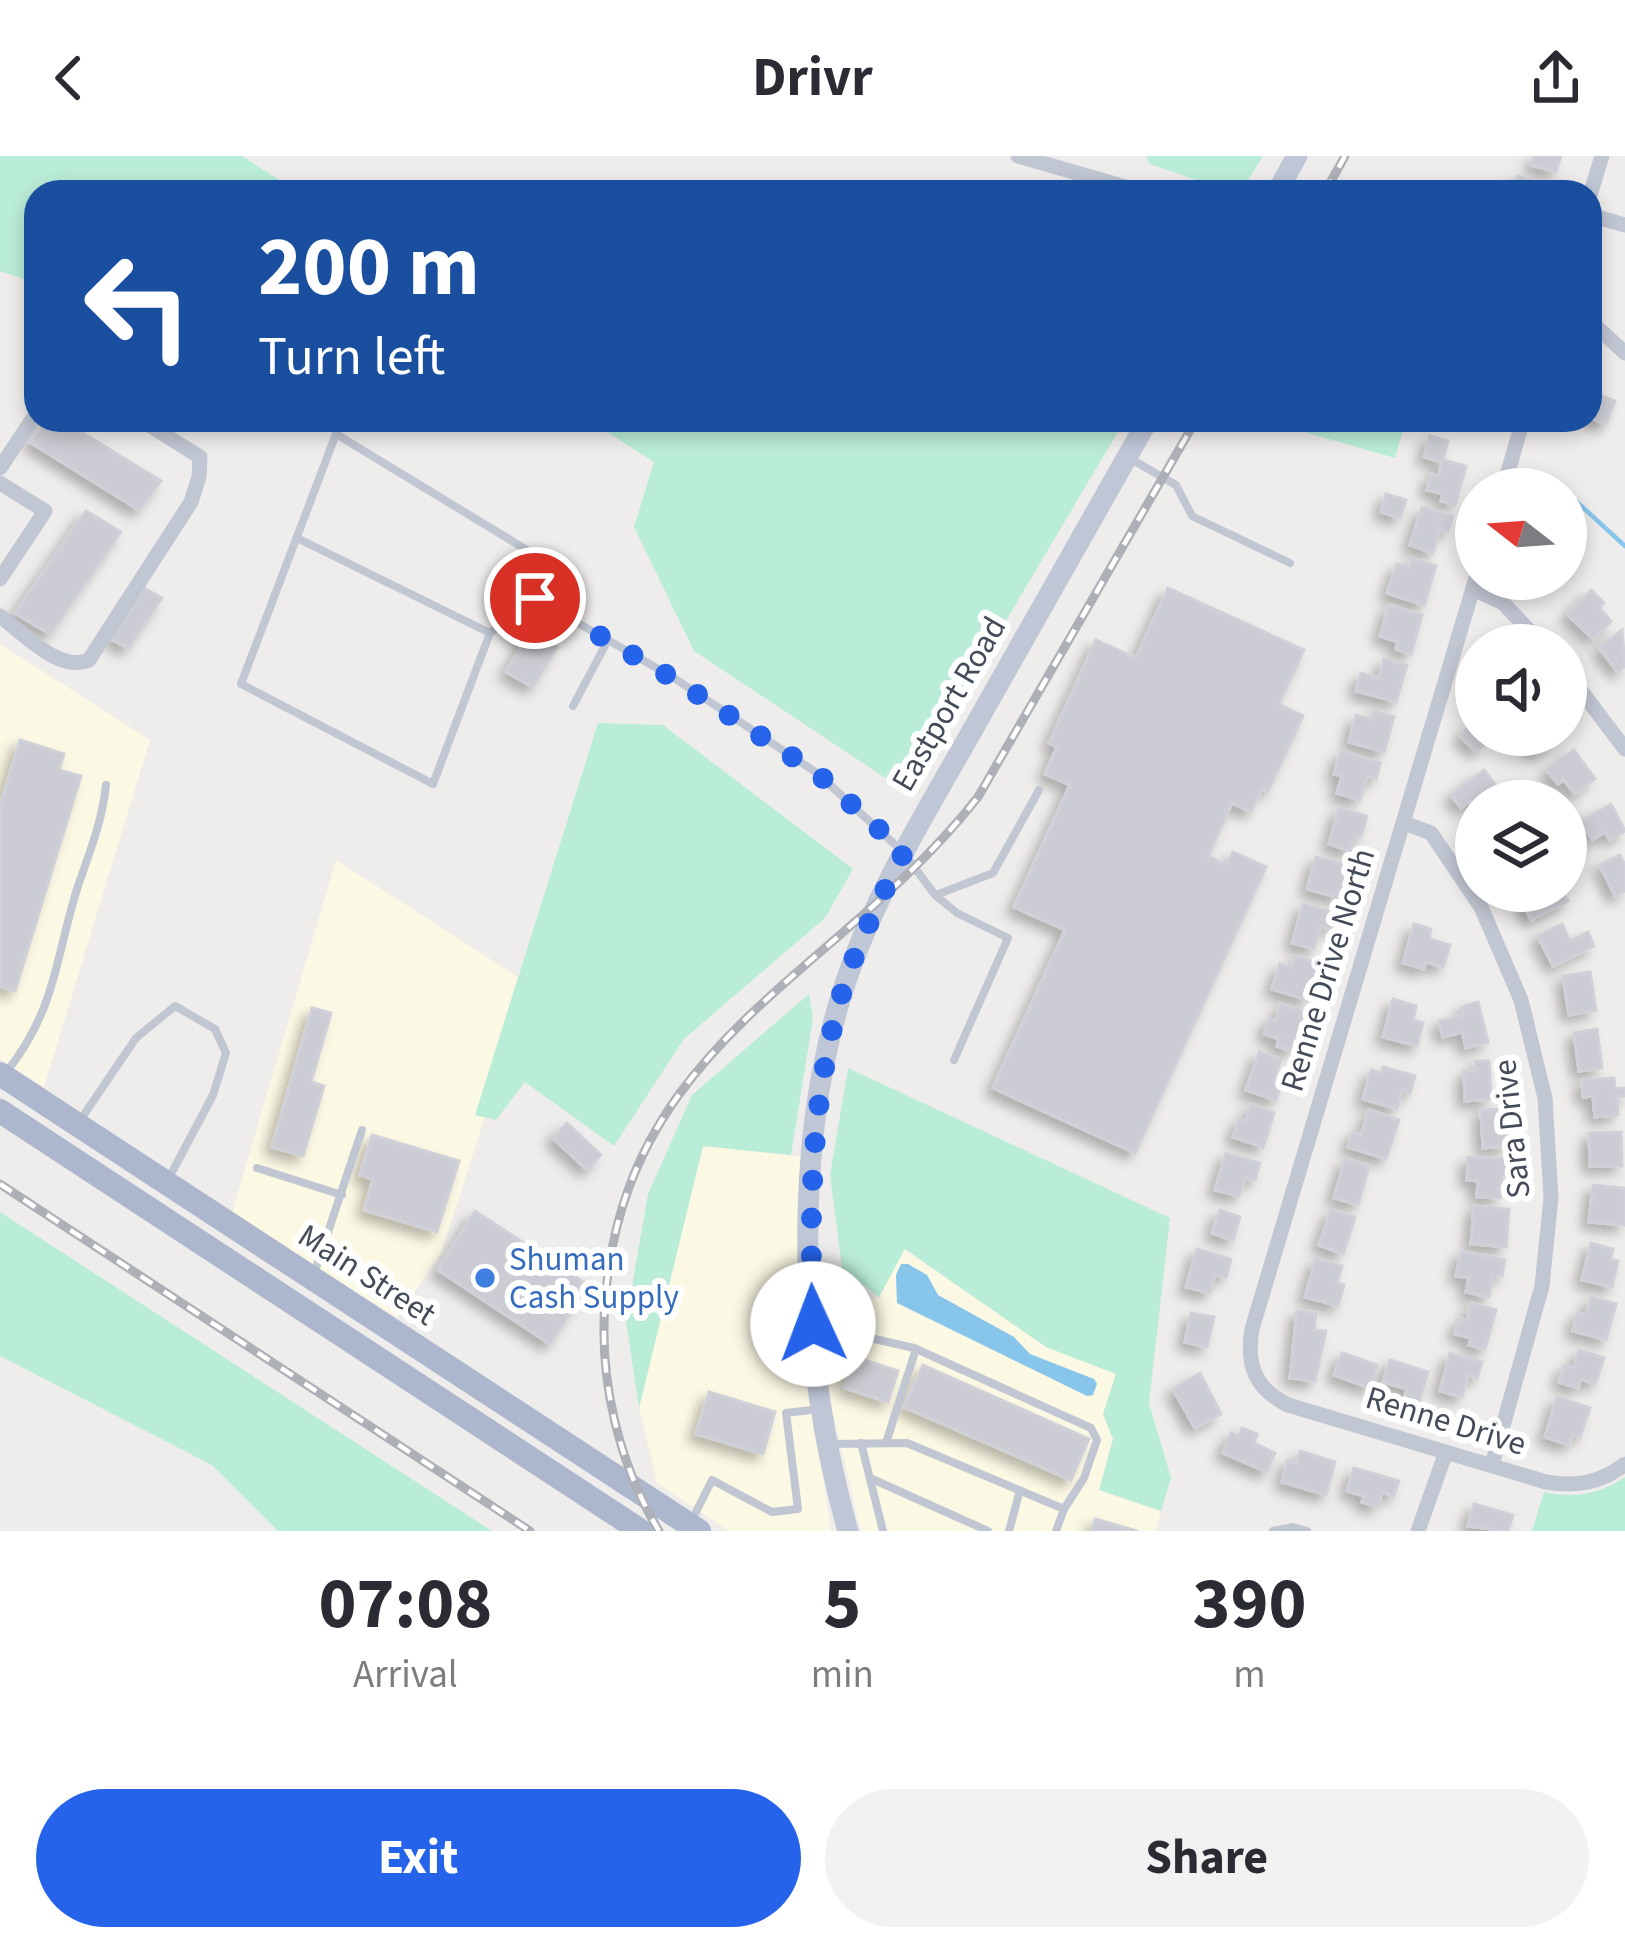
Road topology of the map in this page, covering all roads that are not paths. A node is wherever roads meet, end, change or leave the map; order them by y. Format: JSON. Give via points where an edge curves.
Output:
{"nodes":[{"id":1,"x":1018,"y":156,"type":"edge"},
{"id":2,"x":1101,"y":180,"type":"edge"},
{"id":3,"x":1602,"y":332,"type":"edge"},
{"id":4,"x":1625,"y":353,"type":"edge"},
{"id":5,"x":24,"y":432,"type":"edge"},
{"id":6,"x":160,"y":432,"type":"edge"},
{"id":7,"x":1141,"y":432,"type":"edge"},
{"id":8,"x":1520,"y":432,"type":"edge"},
{"id":9,"x":1127,"y":457,"type":"junction"},
{"id":10,"x":0,"y":468,"type":"edge"},
{"id":11,"x":1509,"y":468,"type":"edge"},
{"id":12,"x":0,"y":483,"type":"edge"},
{"id":13,"x":299,"y":539,"type":"junction"},
{"id":14,"x":1290,"y":563,"type":"dead end"},
{"id":15,"x":0,"y":579,"type":"edge"},
{"id":16,"x":535,"y":598,"type":"junction"},
{"id":17,"x":1469,"y":600,"type":"edge"},
{"id":18,"x":1498,"y":600,"type":"edge"},
{"id":19,"x":0,"y":616,"type":"edge"},
{"id":20,"x":1523,"y":624,"type":"edge"},
{"id":21,"x":490,"y":633,"type":"junction"},
{"id":22,"x":608,"y":640,"type":"junction"},
{"id":23,"x":1587,"y":699,"type":"edge"},
{"id":24,"x":573,"y":706,"type":"dead end"},
{"id":25,"x":1625,"y":749,"type":"edge"},
{"id":26,"x":106,"y":785,"type":"dead end"},
{"id":27,"x":1039,"y":790,"type":"dead end"},
{"id":28,"x":1404,"y":823,"type":"junction"},
{"id":29,"x":904,"y":852,"type":"junction"},
{"id":30,"x":935,"y":896,"type":"junction"},
{"id":31,"x":954,"y":1060,"type":"dead end"},
{"id":32,"x":2,"y":1075,"type":"edge"},
{"id":33,"x":0,"y":1112,"type":"edge"},
{"id":34,"x":78,"y":1125,"type":"junction"},
{"id":35,"x":362,"y":1130,"type":"dead end"},
{"id":36,"x":60,"y":1151,"type":"junction"},
{"id":37,"x":257,"y":1168,"type":"dead end"},
{"id":38,"x":166,"y":1183,"type":"junction"},
{"id":39,"x":342,"y":1195,"type":"junction"},
{"id":40,"x":312,"y":1278,"type":"junction"},
{"id":41,"x":813,"y":1324,"type":"junction"},
{"id":42,"x":916,"y":1349,"type":"junction"},
{"id":43,"x":451,"y":1369,"type":"junction"},
{"id":44,"x":1256,"y":1380,"type":"joint"},
{"id":45,"x":433,"y":1395,"type":"junction"},
{"id":46,"x":820,"y":1409,"type":"junction"},
{"id":47,"x":861,"y":1443,"type":"junction"},
{"id":48,"x":886,"y":1443,"type":"junction"},
{"id":49,"x":826,"y":1444,"type":"junction"},
{"id":50,"x":1445,"y":1452,"type":"junction"},
{"id":51,"x":1625,"y":1464,"type":"edge"},
{"id":52,"x":1492,"y":1466,"type":"junction"},
{"id":53,"x":870,"y":1478,"type":"junction"},
{"id":54,"x":1020,"y":1490,"type":"junction"},
{"id":55,"x":1064,"y":1509,"type":"junction"},
{"id":56,"x":694,"y":1528,"type":"edge"},
{"id":57,"x":641,"y":1531,"type":"edge"},
{"id":58,"x":848,"y":1531,"type":"edge"},
{"id":59,"x":884,"y":1531,"type":"edge"},
{"id":60,"x":988,"y":1531,"type":"edge"},
{"id":61,"x":1009,"y":1531,"type":"edge"},
{"id":62,"x":1056,"y":1531,"type":"edge"},
{"id":63,"x":1273,"y":1531,"type":"edge"},
{"id":64,"x":1307,"y":1531,"type":"edge"},
{"id":65,"x":1418,"y":1531,"type":"edge"}],
"edges":[{"from":1,"to":2,"type":"street"},
{"from":3,"to":4,"type":"street"},
{"from":5,"to":10,"type":"street"},
{"from":6,"to":19,"type":"street","via":[[200,457],[200,477],[89,660],[61,661]]},
{"from":7,"to":9,"type":"street","name":"Eastport Road"},
{"from":8,"to":11,"type":"street"},
{"from":9,"to":14,"type":"lane","via":[[1176,485],[1192,516]]},
{"from":9,"to":29,"type":"street","name":"Eastport Road"},
{"from":12,"to":15,"type":"street","via":[[45,511]]},
{"from":13,"to":16,"type":"lane","via":[[336,434],[540,558]]},
{"from":13,"to":21,"type":"lane"},
{"from":13,"to":21,"type":"lane","via":[[241,684],[434,784]]},
{"from":16,"to":21,"type":"lane"},
{"from":16,"to":22,"type":"lane"},
{"from":17,"to":28,"type":"street","name":"Renne Drive North"},
{"from":18,"to":20,"type":"street"},
{"from":22,"to":24,"type":"lane"},
{"from":22,"to":29,"type":"lane","via":[[817,773]]},
{"from":23,"to":25,"type":"street"},
{"from":26,"to":32,"type":"lane","via":[[45,1013]]},
{"from":27,"to":30,"type":"lane","via":[[993,873]]},
{"from":28,"to":44,"type":"street","name":"Renne Drive North","via":[[1252,1329]]},
{"from":28,"to":52,"type":"street","name":"Sara Drive","via":[[1431,833],[1481,907],[1521,1000],[1545,1098],[1551,1198],[1543,1286]]},
{"from":29,"to":30,"type":"lane"},
{"from":29,"to":41,"type":"street","name":"Eastport Road","via":[[855,955],[830,1040],[815,1133]]},
{"from":30,"to":31,"type":"lane","via":[[1008,938]]},
{"from":32,"to":34,"type":"main road","name":"Main Street"},
{"from":33,"to":36,"type":"main road","name":"Main Street"},
{"from":34,"to":36,"type":"street"},
{"from":34,"to":38,"type":"main road","name":"Main Street"},
{"from":34,"to":38,"type":"lane","via":[[136,1038],[175,1006],[215,1029],[226,1053],[213,1095]]},
{"from":35,"to":39,"type":"lane"},
{"from":36,"to":45,"type":"main road","name":"Main Street"},
{"from":37,"to":39,"type":"lane"},
{"from":38,"to":40,"type":"main road","name":"Main Street"},
{"from":39,"to":40,"type":"lane"},
{"from":40,"to":43,"type":"main road","name":"Main Street"},
{"from":41,"to":42,"type":"lane"},
{"from":41,"to":46,"type":"street","name":"Eastport Road"},
{"from":42,"to":48,"type":"lane"},
{"from":42,"to":55,"type":"lane","via":[[1091,1428],[1097,1440]]},
{"from":43,"to":45,"type":"street"},
{"from":43,"to":56,"type":"main road","name":"Main Street"},
{"from":44,"to":50,"type":"street","name":"Renne Drive","via":[[1288,1405]]},
{"from":45,"to":57,"type":"main road","name":"Main Street"},
{"from":46,"to":49,"type":"street","name":"Eastport Road"},
{"from":46,"to":56,"type":"lane","via":[[786,1413],[797,1509],[772,1512],[712,1480]]},
{"from":47,"to":48,"type":"lane"},
{"from":47,"to":49,"type":"lane"},
{"from":47,"to":53,"type":"lane"},
{"from":48,"to":54,"type":"lane","via":[[907,1443]]},
{"from":49,"to":58,"type":"street","name":"Eastport Road"},
{"from":50,"to":52,"type":"street","name":"Renne Drive"},
{"from":50,"to":65,"type":"street"},
{"from":51,"to":52,"type":"street","name":"Renne Drive","via":[[1595,1481],[1565,1485]]},
{"from":53,"to":59,"type":"lane"},
{"from":53,"to":60,"type":"lane"},
{"from":54,"to":55,"type":"lane"},
{"from":54,"to":61,"type":"lane"},
{"from":55,"to":62,"type":"lane"},
{"from":63,"to":64,"type":"lane"}]}
